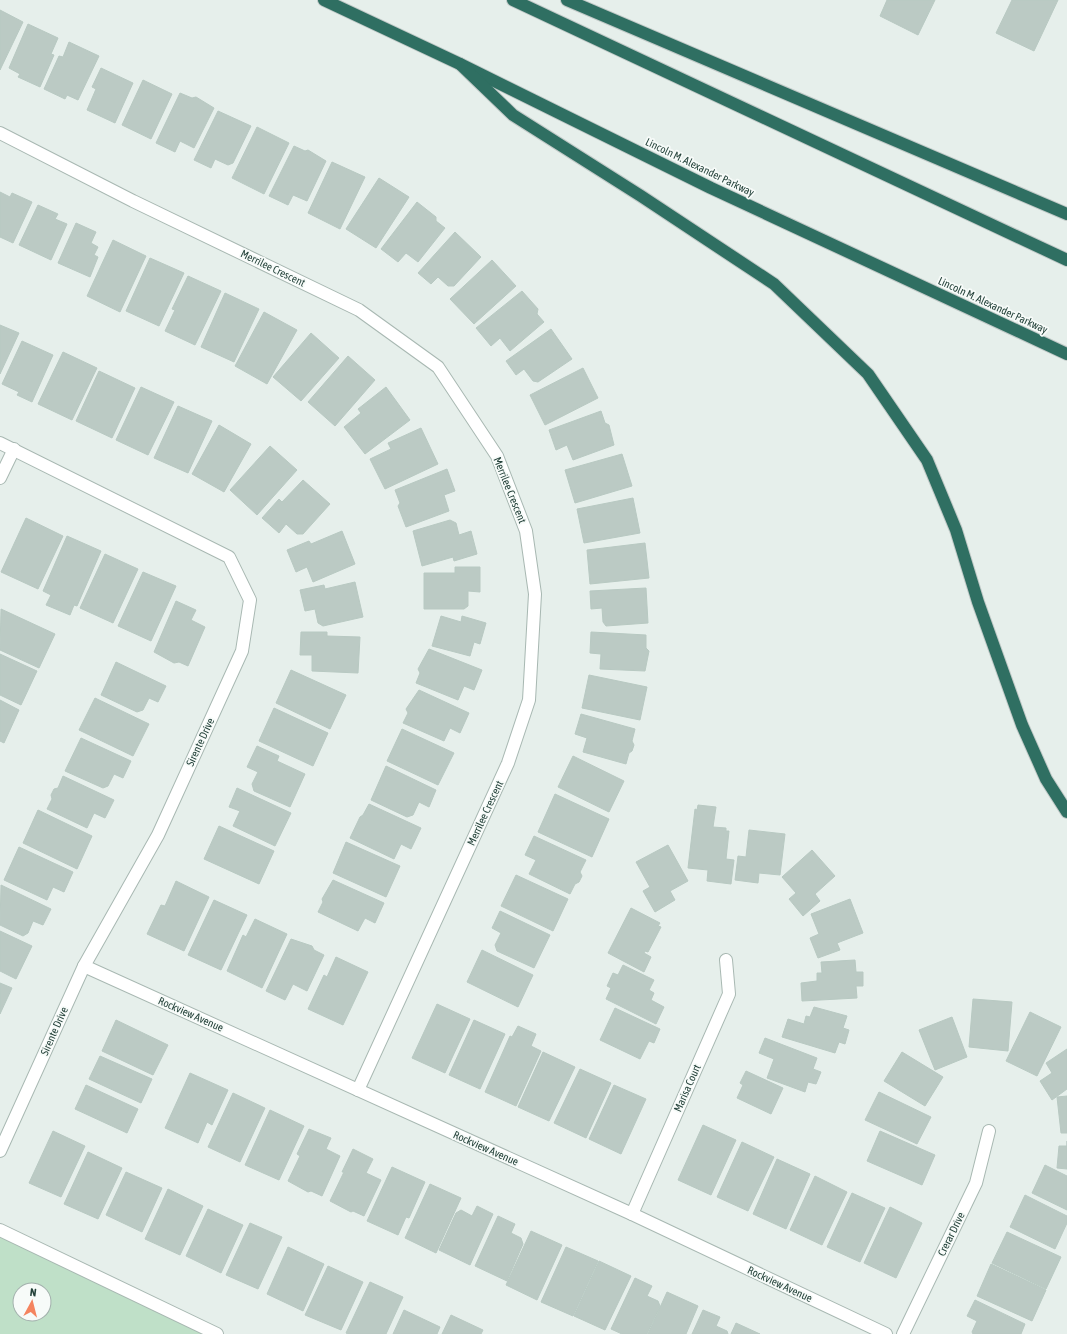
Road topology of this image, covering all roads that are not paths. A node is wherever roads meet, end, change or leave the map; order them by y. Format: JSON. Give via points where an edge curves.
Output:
{"nodes":[{"id":1,"x":324,"y":0,"type":"edge"},
{"id":2,"x":513,"y":0,"type":"edge"},
{"id":3,"x":567,"y":0,"type":"edge"},
{"id":4,"x":460,"y":64,"type":"junction"},
{"id":5,"x":0,"y":133,"type":"edge"},
{"id":6,"x":1067,"y":214,"type":"edge"},
{"id":7,"x":1067,"y":260,"type":"edge"},
{"id":8,"x":1067,"y":354,"type":"edge"},
{"id":9,"x":0,"y":443,"type":"edge"},
{"id":10,"x":14,"y":449,"type":"junction"},
{"id":11,"x":0,"y":478,"type":"edge"},
{"id":12,"x":1067,"y":812,"type":"edge"},
{"id":13,"x":726,"y":960,"type":"dead end"},
{"id":14,"x":84,"y":966,"type":"junction"},
{"id":15,"x":358,"y":1090,"type":"junction"},
{"id":16,"x":989,"y":1131,"type":"dead end"},
{"id":17,"x":0,"y":1151,"type":"edge"},
{"id":18,"x":632,"y":1214,"type":"junction"},
{"id":19,"x":0,"y":1230,"type":"edge"},
{"id":20,"x":217,"y":1334,"type":"edge"},
{"id":21,"x":886,"y":1334,"type":"edge"},
{"id":22,"x":903,"y":1334,"type":"edge"}],
"edges":[{"from":1,"to":4,"type":"highway","name":"Lincoln M. Alexander Parkway"},
{"from":2,"to":7,"type":"highway"},
{"from":3,"to":6,"type":"highway"},
{"from":4,"to":8,"type":"highway","name":"Lincoln M. Alexander Parkway","via":[[711,188]]},
{"from":4,"to":12,"type":"highway","via":[[513,115],[774,284],[868,374],[926,460],[956,530],[1004,680],[1022,725],[1046,779]]},
{"from":5,"to":15,"type":"street","name":"Merrilee Crescent","via":[[359,310],[438,367],[497,456],[526,531],[535,594],[529,700],[508,763]]},
{"from":9,"to":10,"type":"street","name":"Sirente Drive"},
{"from":10,"to":11,"type":"street"},
{"from":10,"to":14,"type":"street","name":"Sirente Drive","via":[[229,557],[250,600],[242,651],[158,835]]},
{"from":13,"to":18,"type":"street","name":"Marisa Court","via":[[729,994]]},
{"from":14,"to":15,"type":"street","name":"Rockview Avenue"},
{"from":14,"to":17,"type":"street","name":"Sirente Drive"},
{"from":15,"to":18,"type":"street","name":"Rockview Avenue"},
{"from":16,"to":22,"type":"street","name":"Crerar Drive","via":[[976,1183]]},
{"from":18,"to":21,"type":"street","name":"Rockview Avenue"},
{"from":19,"to":20,"type":"street"}]}
